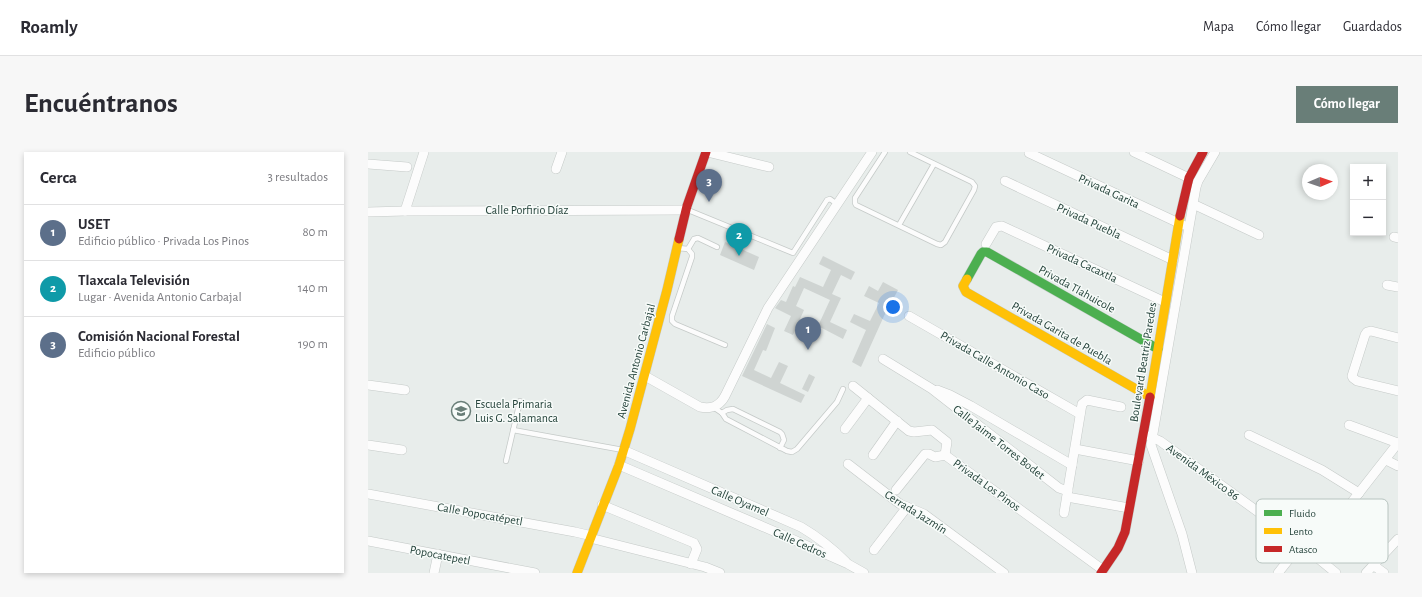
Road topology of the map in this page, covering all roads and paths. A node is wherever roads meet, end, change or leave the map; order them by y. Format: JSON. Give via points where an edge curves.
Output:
{"nodes":[{"id":1,"x":424,"y":152,"type":"edge"},
{"id":2,"x":562,"y":152,"type":"edge"},
{"id":3,"x":707,"y":152,"type":"edge"},
{"id":4,"x":872,"y":152,"type":"edge"},
{"id":5,"x":885,"y":152,"type":"edge"},
{"id":6,"x":910,"y":152,"type":"edge"},
{"id":7,"x":1134,"y":152,"type":"edge"},
{"id":8,"x":1203,"y":152,"type":"edge"},
{"id":9,"x":1215,"y":152,"type":"edge"},
{"id":10,"x":1029,"y":153,"type":"dead end"},
{"id":11,"x":368,"y":164,"type":"edge"},
{"id":12,"x":934,"y":164,"type":"junction"},
{"id":13,"x":407,"y":167,"type":"dead end"},
{"id":14,"x":769,"y":167,"type":"dead end"},
{"id":15,"x":556,"y":169,"type":"dead end"},
{"id":16,"x":1189,"y":178,"type":"junction"},
{"id":17,"x":1005,"y":181,"type":"dead end"},
{"id":18,"x":837,"y":204,"type":"junction"},
{"id":19,"x":1193,"y":204,"type":"junction"},
{"id":20,"x":406,"y":210,"type":"junction"},
{"id":21,"x":686,"y":210,"type":"junction"},
{"id":22,"x":368,"y":212,"type":"edge"},
{"id":23,"x":1179,"y":223,"type":"junction"},
{"id":24,"x":899,"y":226,"type":"junction"},
{"id":25,"x":1189,"y":227,"type":"junction"},
{"id":26,"x":1259,"y":235,"type":"dead end"},
{"id":27,"x":677,"y":247,"type":"junction"},
{"id":28,"x":716,"y":247,"type":"dead end"},
{"id":29,"x":985,"y":248,"type":"junction"},
{"id":30,"x":688,"y":249,"type":"junction"},
{"id":31,"x":1172,"y":260,"type":"junction"},
{"id":32,"x":1387,"y":285,"type":"dead end"},
{"id":33,"x":1398,"y":287,"type":"edge"},
{"id":34,"x":1165,"y":302,"type":"junction"},
{"id":35,"x":909,"y":316,"type":"dead end"},
{"id":36,"x":1398,"y":338,"type":"edge"},
{"id":37,"x":725,"y":345,"type":"dead end"},
{"id":38,"x":1158,"y":349,"type":"junction"},
{"id":39,"x":883,"y":359,"type":"dead end"},
{"id":40,"x":645,"y":376,"type":"junction"},
{"id":41,"x":368,"y":385,"type":"edge"},
{"id":42,"x":853,"y":386,"type":"dead end"},
{"id":43,"x":843,"y":389,"type":"dead end"},
{"id":44,"x":932,"y":389,"type":"junction"},
{"id":45,"x":405,"y":390,"type":"dead end"},
{"id":46,"x":1398,"y":391,"type":"edge"},
{"id":47,"x":1150,"y":397,"type":"junction"},
{"id":48,"x":868,"y":398,"type":"junction"},
{"id":49,"x":520,"y":401,"type":"dead end"},
{"id":50,"x":713,"y":407,"type":"junction"},
{"id":51,"x":1121,"y":407,"type":"dead end"},
{"id":52,"x":722,"y":413,"type":"junction"},
{"id":53,"x":1080,"y":414,"type":"junction"},
{"id":54,"x":897,"y":421,"type":"junction"},
{"id":55,"x":1349,"y":425,"type":"dead end"},
{"id":56,"x":845,"y":429,"type":"dead end"},
{"id":57,"x":513,"y":430,"type":"junction"},
{"id":58,"x":1144,"y":435,"type":"junction"},
{"id":59,"x":1249,"y":435,"type":"dead end"},
{"id":60,"x":1153,"y":437,"type":"junction"},
{"id":61,"x":1398,"y":443,"type":"edge"},
{"id":62,"x":368,"y":445,"type":"edge"},
{"id":63,"x":780,"y":448,"type":"junction"},
{"id":64,"x":1074,"y":449,"type":"junction"},
{"id":65,"x":402,"y":450,"type":"dead end"},
{"id":66,"x":623,"y":450,"type":"junction"},
{"id":67,"x":945,"y":454,"type":"junction"},
{"id":68,"x":873,"y":455,"type":"dead end"},
{"id":69,"x":506,"y":460,"type":"dead end"},
{"id":70,"x":1386,"y":460,"type":"junction"},
{"id":71,"x":1139,"y":461,"type":"junction"},
{"id":72,"x":848,"y":464,"type":"dead end"},
{"id":73,"x":619,"y":465,"type":"junction"},
{"id":74,"x":1072,"y":465,"type":"junction"},
{"id":75,"x":1398,"y":466,"type":"edge"},
{"id":76,"x":896,"y":490,"type":"dead end"},
{"id":77,"x":368,"y":494,"type":"edge"},
{"id":78,"x":1067,"y":494,"type":"junction"},
{"id":79,"x":1359,"y":494,"type":"junction"},
{"id":80,"x":1355,"y":499,"type":"edge"},
{"id":81,"x":743,"y":502,"type":"junction"},
{"id":82,"x":602,"y":505,"type":"junction"},
{"id":83,"x":907,"y":507,"type":"junction"},
{"id":84,"x":1129,"y":508,"type":"junction"},
{"id":85,"x":1256,"y":511,"type":"edge"},
{"id":86,"x":1064,"y":513,"type":"dead end"},
{"id":87,"x":738,"y":516,"type":"junction"},
{"id":88,"x":591,"y":536,"type":"junction"},
{"id":89,"x":1398,"y":539,"type":"edge"},
{"id":90,"x":368,"y":541,"type":"edge"},
{"id":91,"x":1388,"y":549,"type":"edge"},
{"id":92,"x":874,"y":550,"type":"dead end"},
{"id":93,"x":438,"y":554,"type":"junction"},
{"id":94,"x":1286,"y":563,"type":"edge"},
{"id":95,"x":1324,"y":563,"type":"edge"},
{"id":96,"x":691,"y":564,"type":"junction"},
{"id":97,"x":848,"y":564,"type":"junction"},
{"id":98,"x":1373,"y":565,"type":"joint"},
{"id":99,"x":1102,"y":572,"type":"edge"},
{"id":100,"x":434,"y":573,"type":"edge"},
{"id":101,"x":535,"y":573,"type":"edge"},
{"id":102,"x":577,"y":573,"type":"edge"},
{"id":103,"x":720,"y":573,"type":"edge"},
{"id":104,"x":864,"y":573,"type":"edge"},
{"id":105,"x":1004,"y":573,"type":"edge"},
{"id":106,"x":1192,"y":573,"type":"edge"},
{"id":107,"x":1278,"y":573,"type":"edge"},
{"id":108,"x":1336,"y":573,"type":"edge"},
{"id":109,"x":1366,"y":573,"type":"edge"},
{"id":110,"x":1384,"y":573,"type":"edge"}],
"edges":[{"from":1,"to":20,"type":"street"},
{"from":2,"to":15,"type":"street"},
{"from":3,"to":14,"type":"street"},
{"from":3,"to":21,"type":"street","name":"Avenida Antonio Carbajal"},
{"from":4,"to":18,"type":"street"},
{"from":5,"to":24,"type":"lane","via":[[855,203]]},
{"from":6,"to":12,"type":"lane"},
{"from":7,"to":16,"type":"street"},
{"from":8,"to":16,"type":"street","name":"Boulevard Beatriz Paredes"},
{"from":9,"to":19,"type":"street","name":"Boulevard Beatriz Paredes","via":[[1198,181]]},
{"from":10,"to":23,"type":"street","name":"Privada Garita"},
{"from":11,"to":13,"type":"street"},
{"from":12,"to":24,"type":"lane"},
{"from":12,"to":24,"type":"lane","via":[[972,182],[974,190],[943,244],[939,245]]},
{"from":16,"to":23,"type":"street","name":"Boulevard Beatriz Paredes"},
{"from":17,"to":31,"type":"street","name":"Privada Puebla"},
{"from":18,"to":21,"type":"lane","via":[[830,199],[827,200],[793,253]]},
{"from":18,"to":50,"type":"street","via":[[768,308],[725,396]]},
{"from":19,"to":25,"type":"street","name":"Boulevard Beatriz Paredes"},
{"from":19,"to":26,"type":"street"},
{"from":20,"to":21,"type":"street","name":"Calle Porfirio Díaz"},
{"from":20,"to":22,"type":"street","name":"Calle Porfirio Díaz"},
{"from":21,"to":27,"type":"street","name":"Avenida Antonio Carbajal"},
{"from":23,"to":25,"type":"street","name":"Privada Garita"},
{"from":23,"to":31,"type":"street","name":"Boulevard Beatriz Paredes"},
{"from":25,"to":60,"type":"street","name":"Boulevard Beatriz Paredes"},
{"from":27,"to":30,"type":"lane"},
{"from":27,"to":40,"type":"street","name":"Avenida Antonio Carbajal"},
{"from":28,"to":30,"type":"lane","via":[[698,238],[694,239]]},
{"from":29,"to":34,"type":"street","name":"Privada Cacaxtla","via":[[994,229],[1002,226]]},
{"from":29,"to":38,"type":"street","name":"Privada Tlahuicole","via":[[987,252]]},
{"from":29,"to":47,"type":"street","name":"Privada Garita de Puebla","via":[[964,284],[963,289],[966,292]]},
{"from":30,"to":37,"type":"lane","via":[[692,259],[672,320],[675,324]]},
{"from":31,"to":34,"type":"street","name":"Boulevard Beatriz Paredes"},
{"from":32,"to":33,"type":"street"},
{"from":34,"to":38,"type":"street","name":"Boulevard Beatriz Paredes"},
{"from":35,"to":53,"type":"street","name":"Privada Calle Antonio Caso"},
{"from":36,"to":46,"type":"street","via":[[1367,332],[1353,373],[1353,378],[1357,381]]},
{"from":38,"to":47,"type":"street","name":"Boulevard Beatriz Paredes"},
{"from":39,"to":44,"type":"street","name":"Calle Jaime Torres Bodet"},
{"from":40,"to":50,"type":"street","via":[[700,406]]},
{"from":40,"to":66,"type":"street","name":"Avenida Antonio Carbajal"},
{"from":41,"to":45,"type":"street"},
{"from":42,"to":48,"type":"street","name":"Privada Los Pinos"},
{"from":43,"to":63,"type":"lane","via":[[837,402],[795,451]]},
{"from":44,"to":74,"type":"street","name":"Calle Jaime Torres Bodet","via":[[971,406]]},
{"from":44,"to":78,"type":"street","name":"Calle Jaime Torres Bodet"},
{"from":47,"to":58,"type":"street","name":"Boulevard Beatriz Paredes"},
{"from":48,"to":54,"type":"street","name":"Privada Los Pinos"},
{"from":48,"to":56,"type":"street"},
{"from":49,"to":57,"type":"lane"},
{"from":50,"to":52,"type":"lane"},
{"from":51,"to":53,"type":"street","via":[[1086,400],[1082,404]]},
{"from":52,"to":63,"type":"lane","via":[[726,419]]},
{"from":52,"to":63,"type":"lane","via":[[733,409],[780,432],[784,440]]},
{"from":53,"to":64,"type":"street"},
{"from":54,"to":67,"type":"street","name":"Privada Los Pinos","via":[[912,432],[934,431],[947,442]]},
{"from":54,"to":68,"type":"street"},
{"from":55,"to":61,"type":"street"},
{"from":57,"to":66,"type":"lane"},
{"from":57,"to":69,"type":"lane"},
{"from":58,"to":60,"type":"street","name":"Avenida México 86"},
{"from":58,"to":71,"type":"street","name":"Boulevard Beatriz Paredes"},
{"from":59,"to":79,"type":"street","via":[[1322,470]]},
{"from":60,"to":85,"type":"street","name":"Avenida México 86"},
{"from":60,"to":106,"type":"street","name":"Boulevard Beatriz Paredes","via":[[1151,445],[1182,534]]},
{"from":61,"to":70,"type":"street"},
{"from":62,"to":65,"type":"street"},
{"from":64,"to":71,"type":"street"},
{"from":64,"to":74,"type":"street"},
{"from":66,"to":73,"type":"street","name":"Avenida Antonio Carbajal"},
{"from":66,"to":81,"type":"street","name":"Calle Oyamel"},
{"from":67,"to":76,"type":"street","via":[[935,457],[925,454]]},
{"from":67,"to":99,"type":"street","name":"Privada Los Pinos"},
{"from":70,"to":75,"type":"street"},
{"from":70,"to":79,"type":"street"},
{"from":71,"to":84,"type":"street","name":"Boulevard Beatriz Paredes"},
{"from":72,"to":83,"type":"street","name":"Cerrada Jazmín"},
{"from":73,"to":82,"type":"street","name":"Avenida Antonio Carbajal"},
{"from":73,"to":87,"type":"street","name":"Calle Cedros"},
{"from":74,"to":78,"type":"street"},
{"from":77,"to":88,"type":"street","name":"Calle Popocatépetl","via":[[570,530]]},
{"from":78,"to":84,"type":"street","name":"Calle Jaime Torres Bodet"},
{"from":78,"to":86,"type":"street"},
{"from":79,"to":80,"type":"street"},
{"from":81,"to":87,"type":"street"},
{"from":81,"to":97,"type":"street","name":"Calle Oyamel","via":[[801,527],[833,548]]},
{"from":82,"to":88,"type":"street","name":"Avenida Antonio Carbajal"},
{"from":82,"to":96,"type":"street","via":[[694,544],[697,549]]},
{"from":83,"to":92,"type":"street"},
{"from":83,"to":105,"type":"street","name":"Cerrada Jazmín","via":[[924,514]]},
{"from":84,"to":99,"type":"street","name":"Boulevard Beatriz Paredes","via":[[1122,541]]},
{"from":87,"to":97,"type":"street","name":"Calle Cedros"},
{"from":88,"to":96,"type":"street","name":"Calle Popocatépetl","via":[[594,539]]},
{"from":88,"to":102,"type":"street","name":"Avenida Antonio Carbajal"},
{"from":89,"to":91,"type":"street"},
{"from":90,"to":93,"type":"street","name":"Popocatepetl"},
{"from":93,"to":100,"type":"street"},
{"from":93,"to":101,"type":"street","name":"Popocatepetl"},
{"from":94,"to":107,"type":"street"},
{"from":95,"to":108,"type":"street","name":"Avenida México 86"},
{"from":96,"to":103,"type":"street","name":"Calle Popocatépetl"},
{"from":97,"to":104,"type":"street"},
{"from":98,"to":109,"type":"street"},
{"from":98,"to":110,"type":"street"}]}
